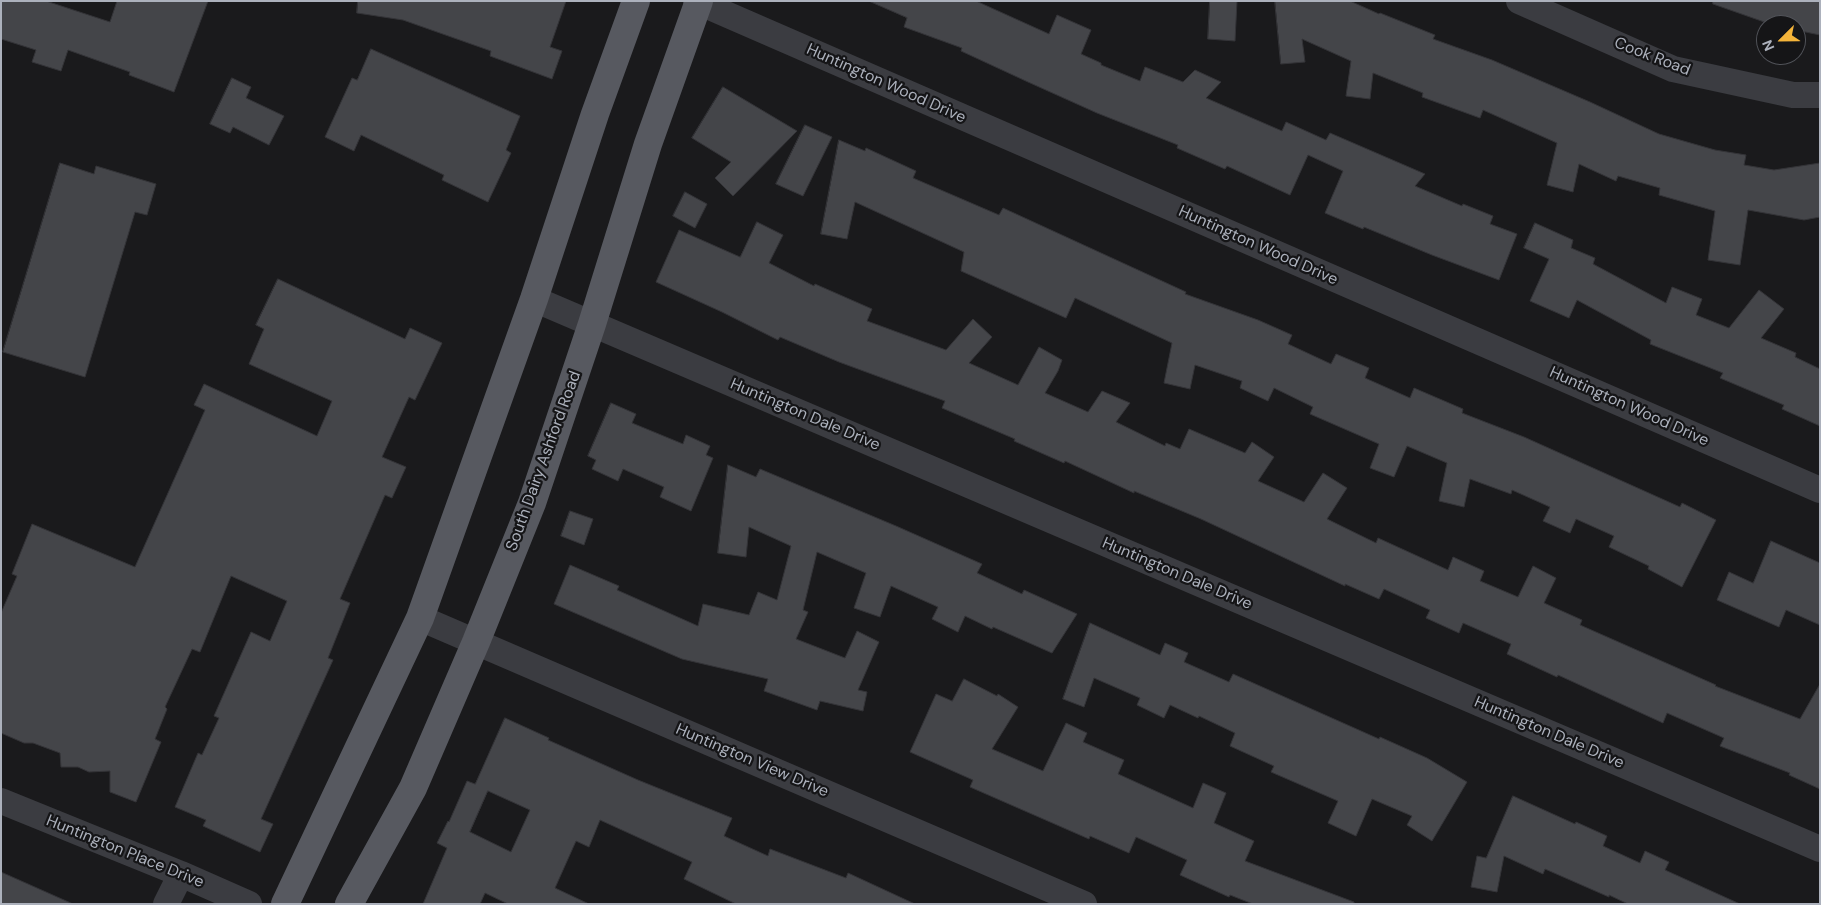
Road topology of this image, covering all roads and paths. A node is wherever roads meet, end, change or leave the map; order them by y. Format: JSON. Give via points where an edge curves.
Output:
{"nodes":[{"id":1,"x":636,"y":1,"type":"edge"},
{"id":2,"x":1519,"y":1,"type":"edge"},
{"id":3,"x":698,"y":2,"type":"edge"},
{"id":4,"x":1820,"y":95,"type":"edge"},
{"id":5,"x":534,"y":300,"type":"junction"},
{"id":6,"x":592,"y":324,"type":"junction"},
{"id":7,"x":1820,"y":490,"type":"edge"},
{"id":8,"x":420,"y":618,"type":"junction"},
{"id":9,"x":476,"y":642,"type":"junction"},
{"id":10,"x":1,"y":801,"type":"edge"},
{"id":11,"x":1820,"y":849,"type":"edge"},
{"id":12,"x":181,"y":874,"type":"junction"},
{"id":13,"x":166,"y":904,"type":"edge"},
{"id":14,"x":249,"y":904,"type":"edge"},
{"id":15,"x":284,"y":904,"type":"edge"},
{"id":16,"x":349,"y":904,"type":"edge"},
{"id":17,"x":1084,"y":904,"type":"edge"}],
"edges":[{"from":1,"to":5,"type":"main road"},
{"from":2,"to":4,"type":"street","name":"Cook Road","via":[[1673,69],[1793,95]]},
{"from":3,"to":6,"type":"main road","name":"South Dairy Ashford Road","via":[[648,144]]},
{"from":3,"to":7,"type":"street","name":"Huntington Wood Drive"},
{"from":5,"to":6,"type":"street","name":"Huntington Dale Drive"},
{"from":5,"to":8,"type":"main road"},
{"from":6,"to":9,"type":"main road","name":"South Dairy Ashford Road","via":[[532,503]]},
{"from":6,"to":11,"type":"street","name":"Huntington Dale Drive"},
{"from":8,"to":9,"type":"street","name":"Huntington View Drive"},
{"from":8,"to":15,"type":"main road"},
{"from":9,"to":16,"type":"main road","name":"South Dairy Ashford Road","via":[[413,788]]},
{"from":9,"to":17,"type":"street","name":"Huntington View Drive"},
{"from":10,"to":12,"type":"street","name":"Huntington Place Drive"},
{"from":12,"to":13,"type":"street"},
{"from":12,"to":14,"type":"street","name":"Huntington Place Drive"}]}
